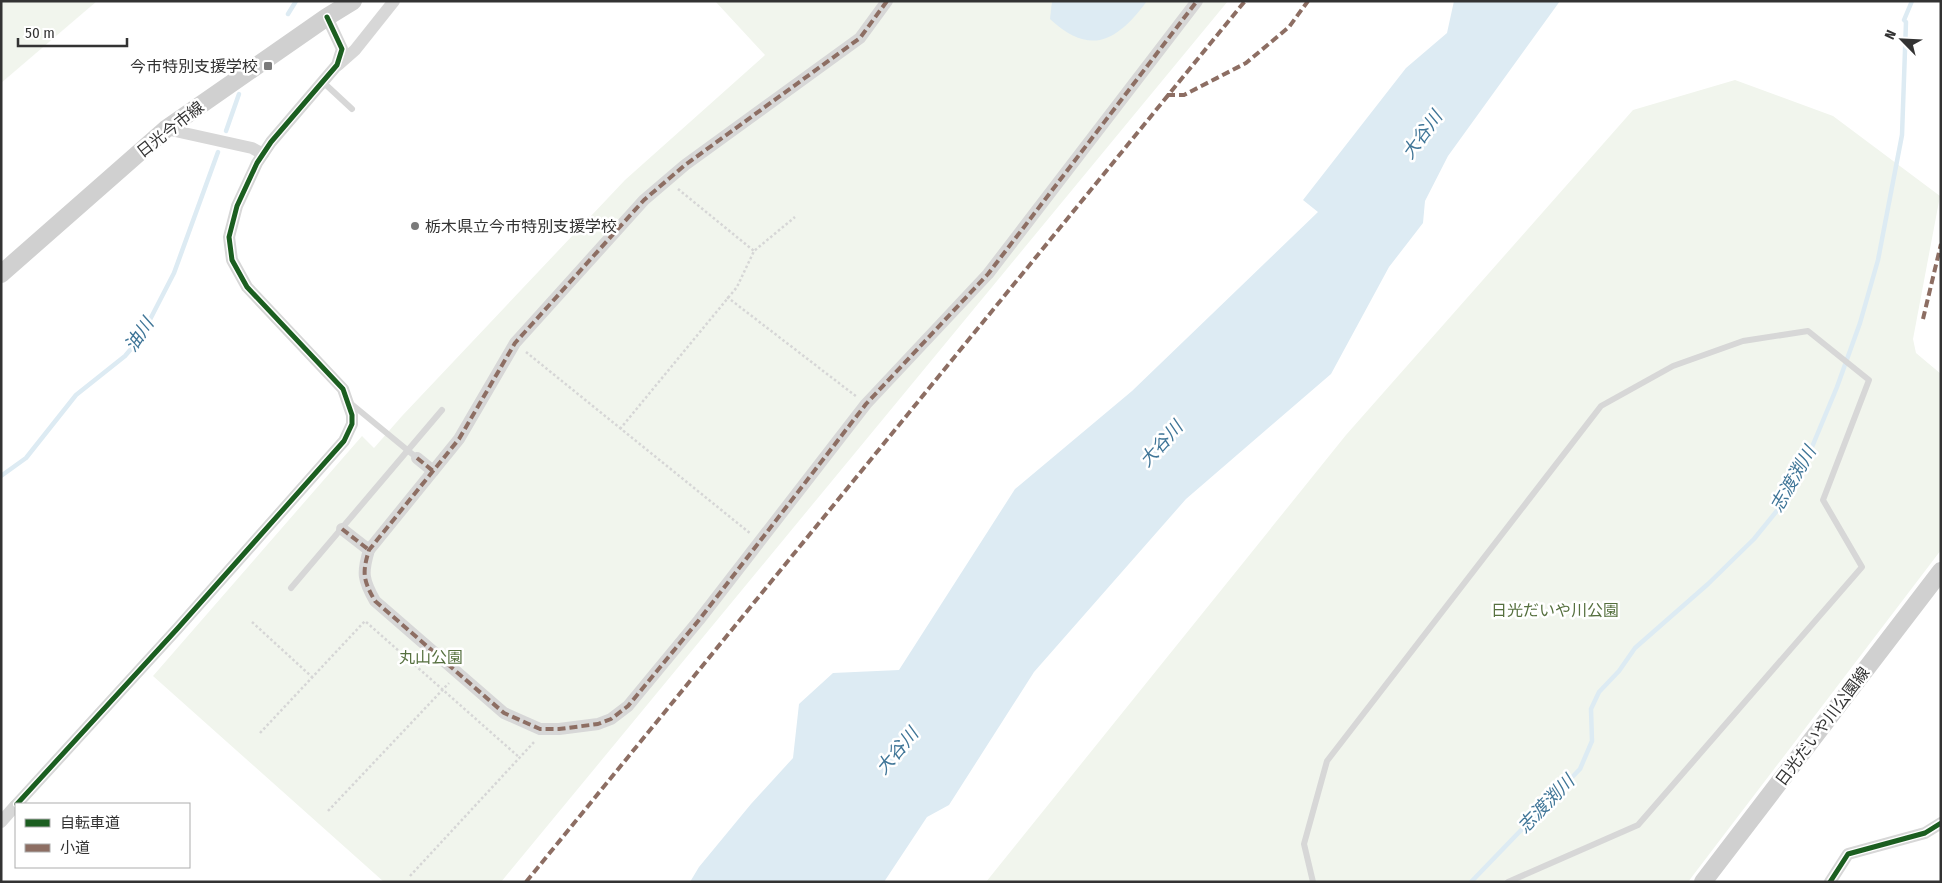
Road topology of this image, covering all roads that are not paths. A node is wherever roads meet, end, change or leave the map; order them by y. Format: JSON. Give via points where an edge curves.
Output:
{"nodes":[{"id":1,"x":353,"y":1,"type":"edge"},
{"id":2,"x":394,"y":1,"type":"edge"},
{"id":3,"x":887,"y":1,"type":"edge"},
{"id":4,"x":1197,"y":1,"type":"edge"},
{"id":5,"x":327,"y":17,"type":"junction"},
{"id":6,"x":337,"y":65,"type":"junction"},
{"id":7,"x":324,"y":83,"type":"junction"},
{"id":8,"x":352,"y":109,"type":"dead end"},
{"id":9,"x":166,"y":129,"type":"junction"},
{"id":10,"x":263,"y":154,"type":"junction"},
{"id":11,"x":1,"y":274,"type":"edge"},
{"id":12,"x":350,"y":402,"type":"junction"},
{"id":13,"x":442,"y":410,"type":"dead end"},
{"id":14,"x":412,"y":454,"type":"junction"},
{"id":15,"x":433,"y":471,"type":"junction"},
{"id":16,"x":342,"y":530,"type":"junction"},
{"id":17,"x":369,"y":550,"type":"junction"},
{"id":18,"x":1941,"y":571,"type":"edge"},
{"id":19,"x":291,"y":588,"type":"dead end"},
{"id":20,"x":19,"y":803,"type":"edge"},
{"id":21,"x":15,"y":807,"type":"edge"},
{"id":22,"x":1,"y":822,"type":"edge"},
{"id":23,"x":1941,"y":823,"type":"edge"},
{"id":24,"x":1509,"y":881,"type":"edge"},
{"id":25,"x":1313,"y":882,"type":"edge"},
{"id":26,"x":1703,"y":882,"type":"edge"},
{"id":27,"x":1830,"y":882,"type":"edge"}],
"edges":[{"from":1,"to":5,"type":"main road","name":"日光今市線"},
{"from":2,"to":6,"type":"street","via":[[355,50]]},
{"from":3,"to":15,"type":"street","via":[[860,38],[644,200],[515,343],[459,439]]},
{"from":4,"to":17,"type":"street","via":[[988,274],[866,404],[699,620],[628,706],[610,719],[580,728],[540,729],[504,713],[376,601],[366,585],[363,569]]},
{"from":5,"to":6,"type":"street","via":[[342,49]]},
{"from":5,"to":9,"type":"main road","name":"日光今市線"},
{"from":6,"to":7,"type":"street"},
{"from":7,"to":8,"type":"lane"},
{"from":7,"to":10,"type":"street"},
{"from":9,"to":10,"type":"street","via":[[252,148]]},
{"from":9,"to":11,"type":"main road","name":"日光今市線"},
{"from":10,"to":12,"type":"street","via":[[248,180],[228,237],[232,260],[247,287],[331,374]]},
{"from":12,"to":14,"type":"lane"},
{"from":12,"to":20,"type":"street","via":[[352,424],[344,441]]},
{"from":13,"to":14,"type":"lane"},
{"from":14,"to":15,"type":"street"},
{"from":14,"to":16,"type":"lane"},
{"from":15,"to":17,"type":"street"},
{"from":16,"to":17,"type":"street"},
{"from":16,"to":19,"type":"lane"},
{"from":18,"to":26,"type":"main road","name":"日光だいや川公園線"},
{"from":21,"to":22,"type":"street"},
{"from":23,"to":27,"type":"street","via":[[1925,832],[1848,854]]},
{"from":24,"to":25,"type":"lane","via":[[1638,825],[1862,567],[1823,500],[1869,380],[1808,331],[1743,341],[1673,366],[1601,406],[1327,761],[1304,844]]}]}
